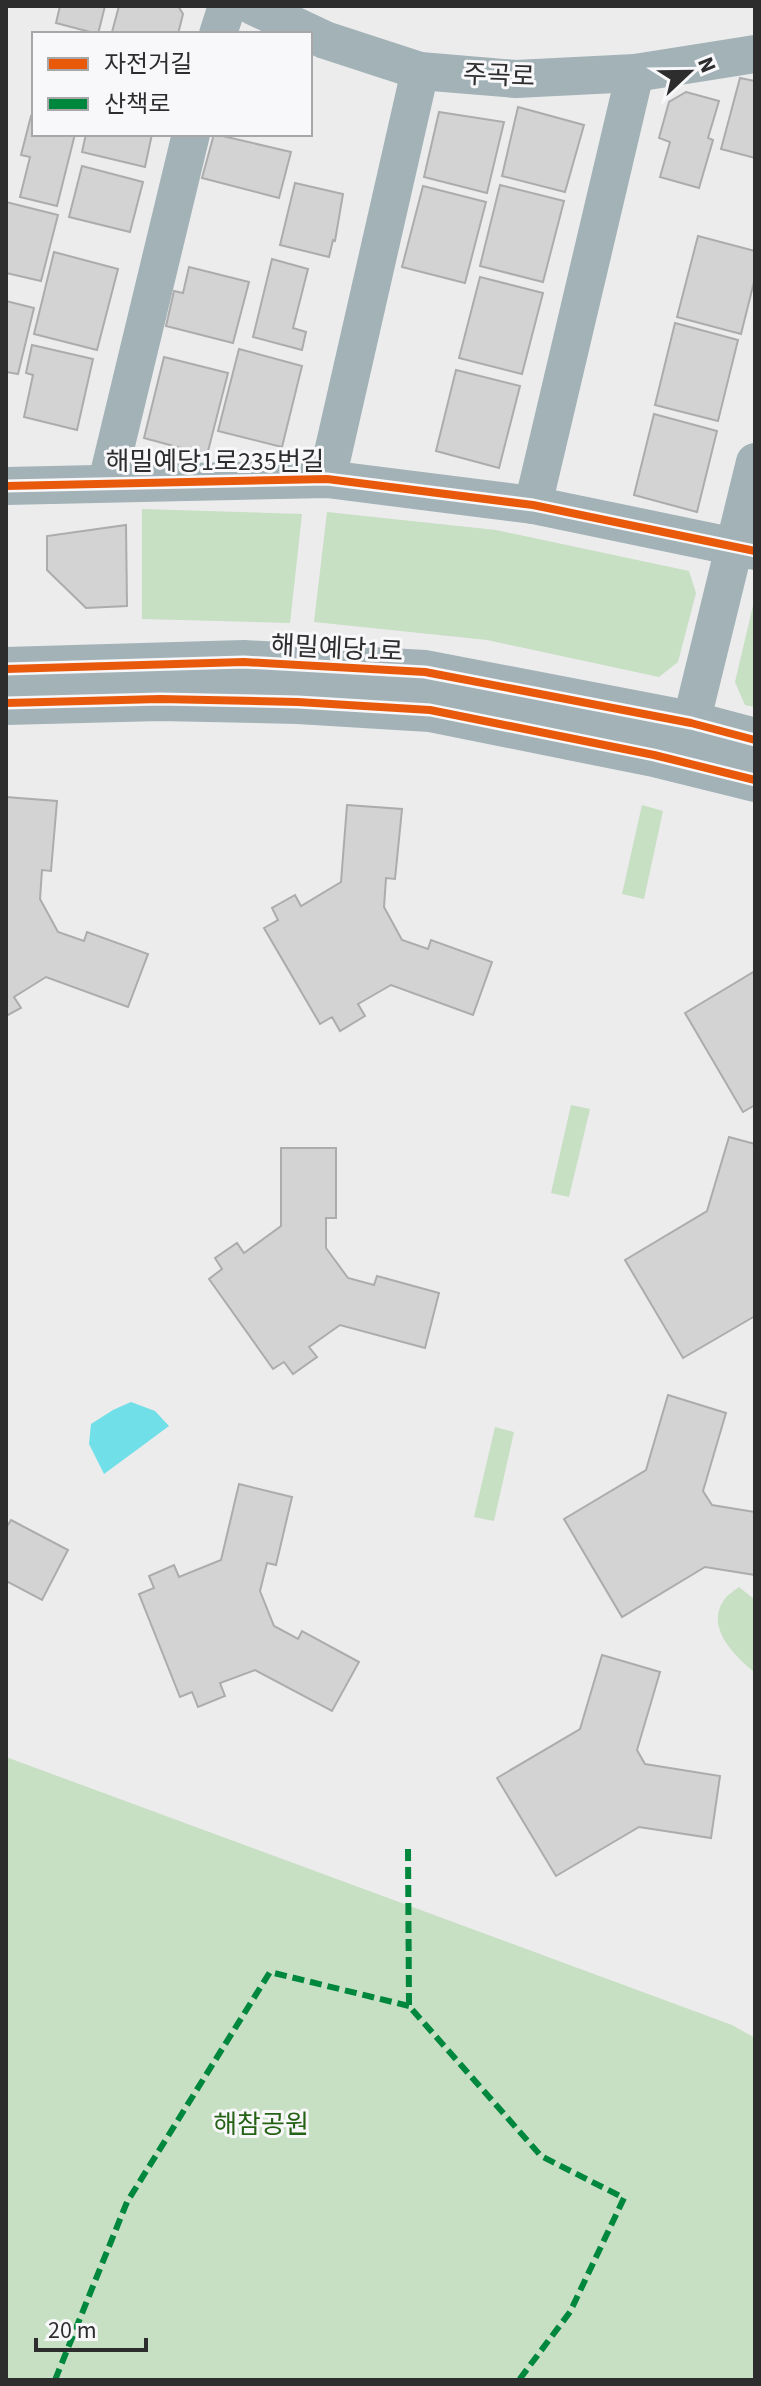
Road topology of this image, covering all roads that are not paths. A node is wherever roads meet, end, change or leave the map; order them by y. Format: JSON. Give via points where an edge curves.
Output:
{"nodes":[{"id":1,"x":227,"y":6,"type":"edge"},
{"id":2,"x":253,"y":6,"type":"edge"},
{"id":3,"x":219,"y":32,"type":"edge"},
{"id":4,"x":308,"y":32,"type":"edge"},
{"id":5,"x":312,"y":34,"type":"edge"},
{"id":6,"x":755,"y":54,"type":"edge"},
{"id":7,"x":420,"y":71,"type":"junction"},
{"id":8,"x":635,"y":73,"type":"junction"},
{"id":9,"x":191,"y":136,"type":"edge"},
{"id":10,"x":755,"y":462,"type":"edge"},
{"id":11,"x":327,"y":479,"type":"junction"},
{"id":12,"x":107,"y":482,"type":"junction"},
{"id":13,"x":6,"y":486,"type":"edge"},
{"id":14,"x":533,"y":505,"type":"junction"},
{"id":15,"x":745,"y":548,"type":"edge"},
{"id":16,"x":6,"y":669,"type":"edge"},
{"id":17,"x":6,"y":703,"type":"edge"},
{"id":18,"x":691,"y":723,"type":"junction"},
{"id":19,"x":755,"y":740,"type":"edge"},
{"id":20,"x":755,"y":780,"type":"edge"}],
"edges":[{"from":1,"to":3,"type":"street"},
{"from":2,"to":4,"type":"street","name":"주곡로"},
{"from":5,"to":7,"type":"street","name":"주곡로"},
{"from":6,"to":8,"type":"street","name":"주곡로"},
{"from":7,"to":8,"type":"street","name":"주곡로","via":[[516,79]]},
{"from":7,"to":11,"type":"street","name":"해밀예당1로235번길"},
{"from":8,"to":14,"type":"street"},
{"from":9,"to":12,"type":"street","name":"해밀예당1로235번길"},
{"from":10,"to":15,"type":"street"},
{"from":11,"to":12,"type":"street","name":"해밀예당1로235번길"},
{"from":11,"to":14,"type":"street","name":"해밀예당1로235번길"},
{"from":12,"to":13,"type":"street","name":"해밀예당1로235번길"},
{"from":14,"to":15,"type":"street","name":"해밀예당1로235번길"},
{"from":15,"to":18,"type":"street"},
{"from":16,"to":18,"type":"street","name":"해밀예당1로","via":[[244,662],[425,672]]},
{"from":17,"to":20,"type":"street","via":[[175,699],[430,710]]},
{"from":18,"to":19,"type":"street","name":"해밀예당1로"}]}
